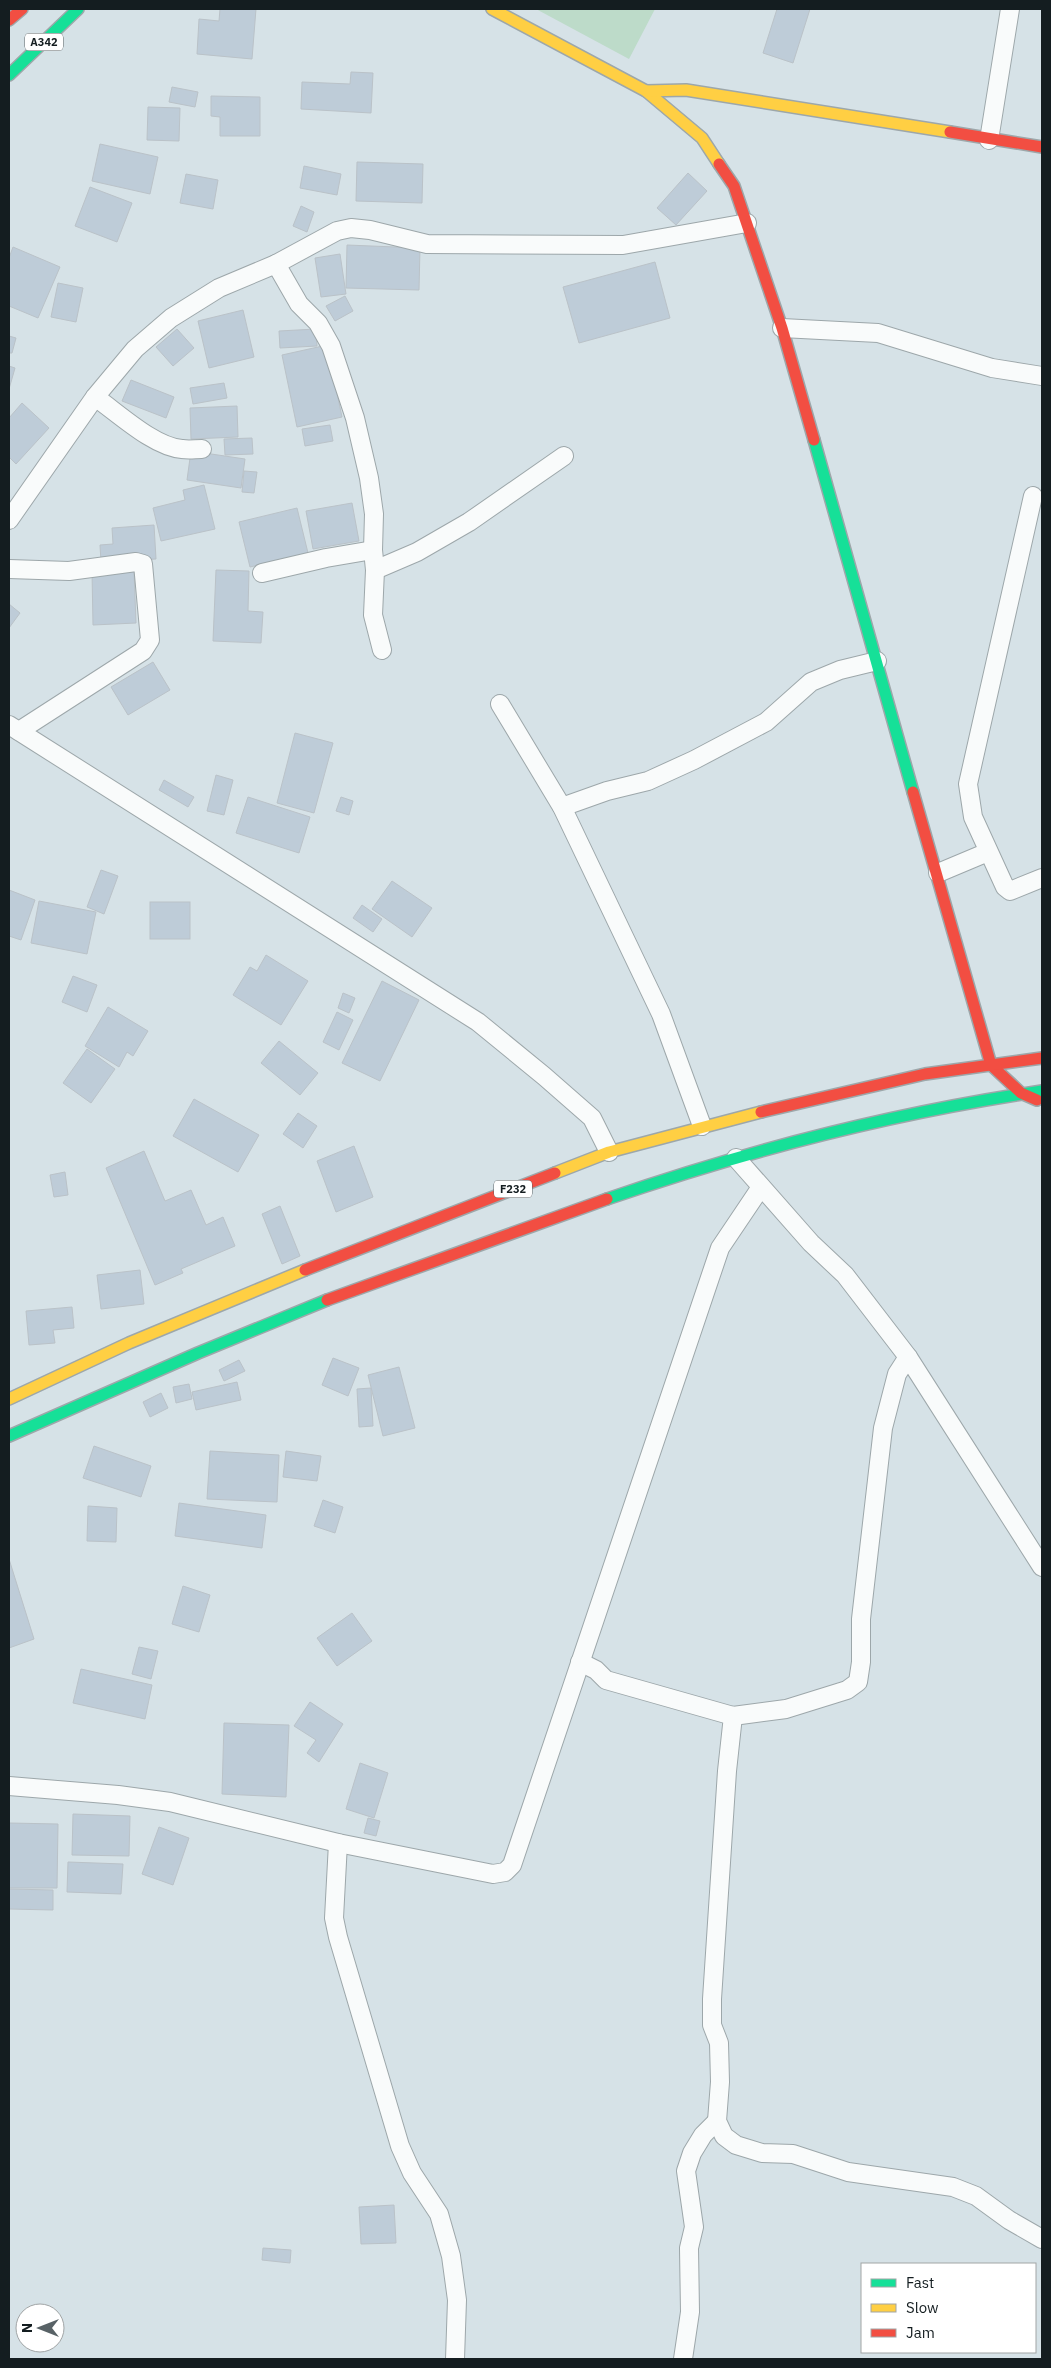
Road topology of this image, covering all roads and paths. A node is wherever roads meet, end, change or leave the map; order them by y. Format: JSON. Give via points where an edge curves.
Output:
{"nodes":[{"id":1,"x":22,"y":9,"type":"edge"},
{"id":2,"x":78,"y":9,"type":"edge"},
{"id":3,"x":492,"y":9,"type":"edge"},
{"id":4,"x":1010,"y":9,"type":"edge"},
{"id":5,"x":9,"y":20,"type":"edge"},
{"id":6,"x":9,"y":75,"type":"edge"},
{"id":7,"x":646,"y":90,"type":"junction"},
{"id":8,"x":989,"y":140,"type":"junction"},
{"id":9,"x":1042,"y":147,"type":"edge"},
{"id":10,"x":748,"y":223,"type":"junction"},
{"id":11,"x":276,"y":264,"type":"junction"},
{"id":12,"x":782,"y":328,"type":"junction"},
{"id":13,"x":1042,"y":376,"type":"edge"},
{"id":14,"x":95,"y":398,"type":"junction"},
{"id":15,"x":202,"y":449,"type":"dead end"},
{"id":16,"x":564,"y":456,"type":"dead end"},
{"id":17,"x":1033,"y":496,"type":"dead end"},
{"id":18,"x":9,"y":520,"type":"edge"},
{"id":19,"x":373,"y":550,"type":"junction"},
{"id":20,"x":9,"y":569,"type":"edge"},
{"id":21,"x":375,"y":570,"type":"junction"},
{"id":22,"x":262,"y":573,"type":"dead end"},
{"id":23,"x":382,"y":650,"type":"dead end"},
{"id":24,"x":876,"y":661,"type":"junction"},
{"id":25,"x":500,"y":704,"type":"dead end"},
{"id":26,"x":14,"y":728,"type":"edge"},
{"id":27,"x":562,"y":807,"type":"junction"},
{"id":28,"x":988,"y":852,"type":"junction"},
{"id":29,"x":938,"y":873,"type":"junction"},
{"id":30,"x":1042,"y":878,"type":"edge"},
{"id":31,"x":1042,"y":1058,"type":"edge"},
{"id":32,"x":992,"y":1065,"type":"junction"},
{"id":33,"x":1042,"y":1090,"type":"edge"},
{"id":34,"x":1021,"y":1093,"type":"junction"},
{"id":35,"x":1042,"y":1103,"type":"edge"},
{"id":36,"x":702,"y":1126,"type":"junction"},
{"id":37,"x":609,"y":1152,"type":"junction"},
{"id":38,"x":736,"y":1158,"type":"junction"},
{"id":39,"x":761,"y":1187,"type":"junction"},
{"id":40,"x":908,"y":1357,"type":"junction"},
{"id":41,"x":9,"y":1399,"type":"edge"},
{"id":42,"x":9,"y":1436,"type":"edge"},
{"id":43,"x":1042,"y":1567,"type":"edge"},
{"id":44,"x":580,"y":1662,"type":"junction"},
{"id":45,"x":733,"y":1716,"type":"junction"},
{"id":46,"x":9,"y":1786,"type":"edge"},
{"id":47,"x":338,"y":1843,"type":"junction"},
{"id":48,"x":717,"y":2122,"type":"junction"},
{"id":49,"x":1042,"y":2239,"type":"edge"},
{"id":50,"x":456,"y":2359,"type":"edge"},
{"id":51,"x":683,"y":2359,"type":"edge"}],
"edges":[{"from":1,"to":5,"type":"main road"},
{"from":2,"to":6,"type":"main road","number":"A342"},
{"from":3,"to":7,"type":"main road"},
{"from":4,"to":8,"type":"street"},
{"from":7,"to":8,"type":"main road","via":[[686,90]]},
{"from":7,"to":10,"type":"main road","via":[[702,138],[734,186]]},
{"from":8,"to":9,"type":"main road"},
{"from":10,"to":11,"type":"street","via":[[623,245],[426,244],[351,228],[337,231]]},
{"from":10,"to":12,"type":"main road"},
{"from":11,"to":14,"type":"street","via":[[219,288],[171,318],[135,349]]},
{"from":11,"to":19,"type":"street","via":[[298,304],[318,324],[331,346],[355,418],[369,478],[374,514]]},
{"from":12,"to":13,"type":"street","via":[[878,334],[992,368]]},
{"from":12,"to":24,"type":"main road"},
{"from":14,"to":15,"type":"street","via":[[165,443],[180,449]]},
{"from":14,"to":18,"type":"street"},
{"from":16,"to":21,"type":"street","via":[[469,522],[417,552]]},
{"from":17,"to":28,"type":"street","via":[[968,784],[973,817]]},
{"from":19,"to":21,"type":"street"},
{"from":19,"to":22,"type":"street"},
{"from":20,"to":26,"type":"street","via":[[69,571],[136,562],[143,564],[150,640],[143,651]]},
{"from":21,"to":23,"type":"street","via":[[373,615]]},
{"from":24,"to":27,"type":"street","via":[[840,670],[811,682],[766,722],[694,760],[648,781]]},
{"from":24,"to":29,"type":"main road"},
{"from":25,"to":27,"type":"street"},
{"from":26,"to":37,"type":"street","via":[[478,1022],[592,1118]]},
{"from":27,"to":36,"type":"street","via":[[661,1014]]},
{"from":28,"to":29,"type":"street"},
{"from":28,"to":30,"type":"street","via":[[1005,888],[1010,891]]},
{"from":29,"to":32,"type":"main road"},
{"from":31,"to":32,"type":"main road","number":"F232"},
{"from":32,"to":34,"type":"main road"},
{"from":32,"to":36,"type":"main road","number":"F232","via":[[925,1074]]},
{"from":33,"to":34,"type":"main road"},
{"from":34,"to":35,"type":"main road"},
{"from":34,"to":38,"type":"main road","via":[[883,1119]]},
{"from":36,"to":37,"type":"main road","number":"F232"},
{"from":37,"to":41,"type":"main road","number":"F232","via":[[383,1238],[129,1343]]},
{"from":38,"to":39,"type":"street"},
{"from":38,"to":42,"type":"main road","via":[[603,1199],[260,1326]]},
{"from":39,"to":40,"type":"street","via":[[845,1275]]},
{"from":39,"to":44,"type":"street","via":[[720,1248]]},
{"from":40,"to":43,"type":"street"},
{"from":40,"to":45,"type":"street","via":[[897,1374],[883,1428],[861,1619],[858,1682],[847,1690],[786,1708]]},
{"from":44,"to":45,"type":"street","via":[[596,1670],[606,1680]]},
{"from":44,"to":47,"type":"street","via":[[512,1865],[505,1872],[493,1874]]},
{"from":45,"to":48,"type":"street","via":[[726,1771],[712,1999],[712,2025],[719,2043]]},
{"from":46,"to":47,"type":"street","via":[[143,1797]]},
{"from":47,"to":50,"type":"street","via":[[334,1918],[338,1937],[400,2146],[412,2173],[439,2214],[451,2256],[458,2300]]},
{"from":48,"to":49,"type":"street","via":[[724,2136],[736,2145],[762,2153],[793,2154],[848,2172],[953,2187],[976,2196]]},
{"from":48,"to":51,"type":"street","via":[[703,2135],[686,2171],[694,2227],[690,2248],[690,2312]]}]}
